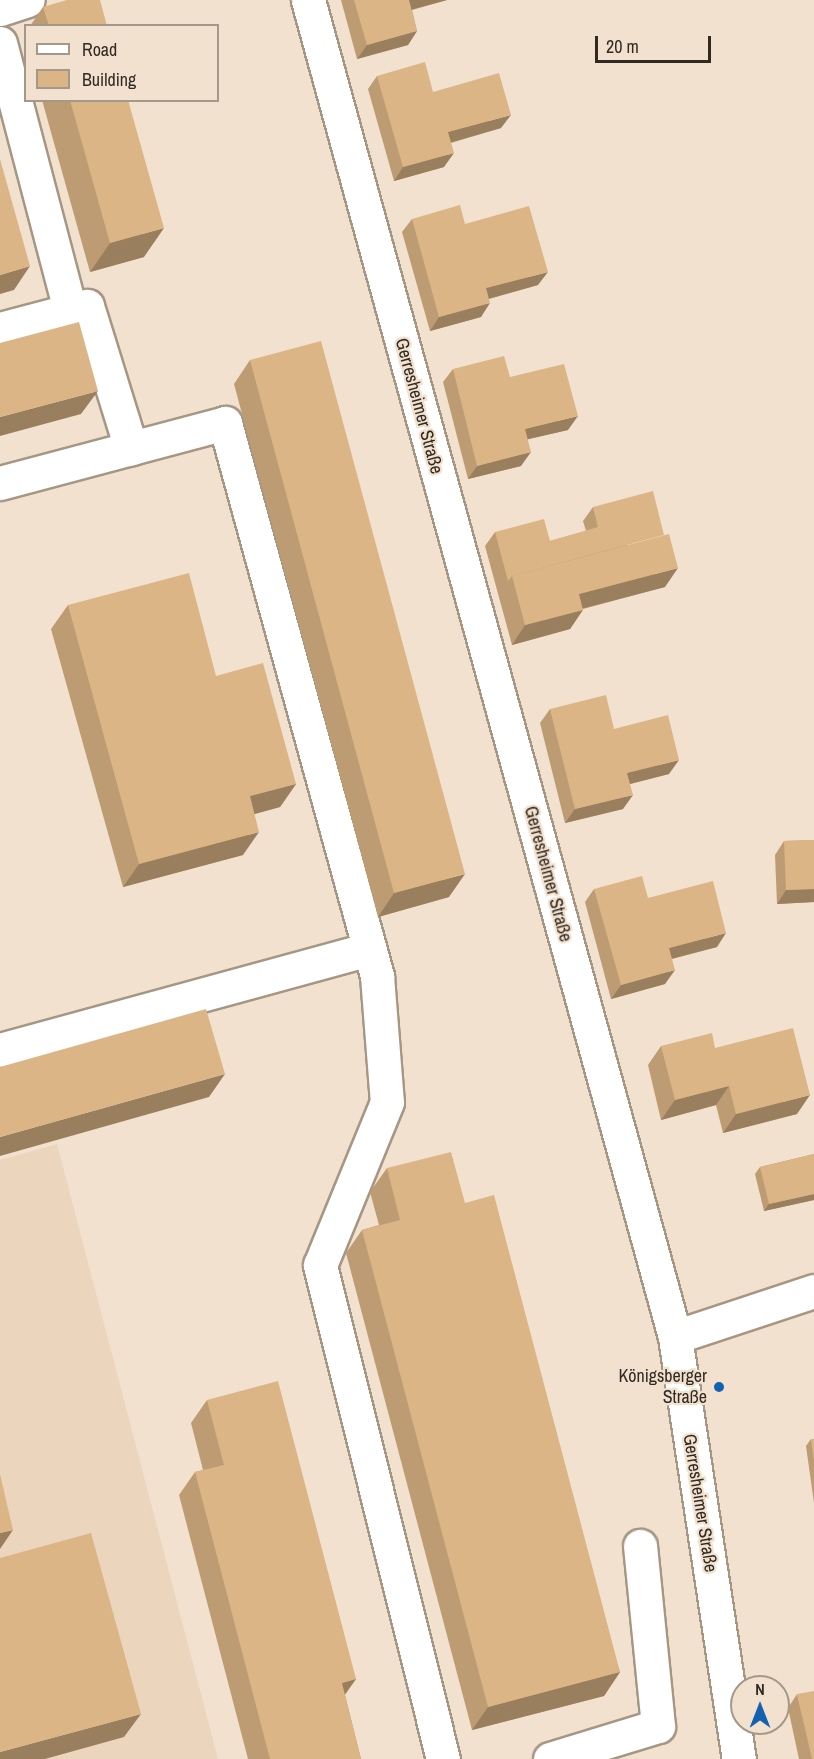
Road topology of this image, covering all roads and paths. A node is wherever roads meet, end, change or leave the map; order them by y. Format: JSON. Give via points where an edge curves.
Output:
{"nodes":[{"id":1,"x":28,"y":0,"type":"edge"},
{"id":2,"x":308,"y":0,"type":"edge"},
{"id":3,"x":0,"y":9,"type":"edge"},
{"id":4,"x":0,"y":43,"type":"edge"},
{"id":5,"x":70,"y":310,"type":"junction"},
{"id":6,"x":0,"y":329,"type":"edge"},
{"id":7,"x":130,"y":448,"type":"junction"},
{"id":8,"x":0,"y":483,"type":"edge"},
{"id":9,"x":369,"y":949,"type":"junction"},
{"id":10,"x":0,"y":1050,"type":"edge"},
{"id":11,"x":814,"y":1291,"type":"edge"},
{"id":12,"x":675,"y":1337,"type":"junction"},
{"id":13,"x":640,"y":1546,"type":"dead end"},
{"id":14,"x":443,"y":1759,"type":"edge"},
{"id":15,"x":550,"y":1759,"type":"edge"},
{"id":16,"x":739,"y":1759,"type":"edge"}],
"edges":[{"from":1,"to":3,"type":"street"},
{"from":2,"to":12,"type":"street","name":"Gerresheimer Straße"},
{"from":4,"to":5,"type":"street"},
{"from":5,"to":6,"type":"street"},
{"from":5,"to":7,"type":"street","via":[[87,306]]},
{"from":7,"to":8,"type":"street"},
{"from":7,"to":9,"type":"street","via":[[225,423]]},
{"from":9,"to":10,"type":"street"},
{"from":9,"to":14,"type":"street","via":[[376,976],[387,1102],[320,1265]]},
{"from":11,"to":12,"type":"street"},
{"from":12,"to":16,"type":"street","name":"Gerresheimer Straße"},
{"from":13,"to":15,"type":"street","via":[[657,1726]]}]}
